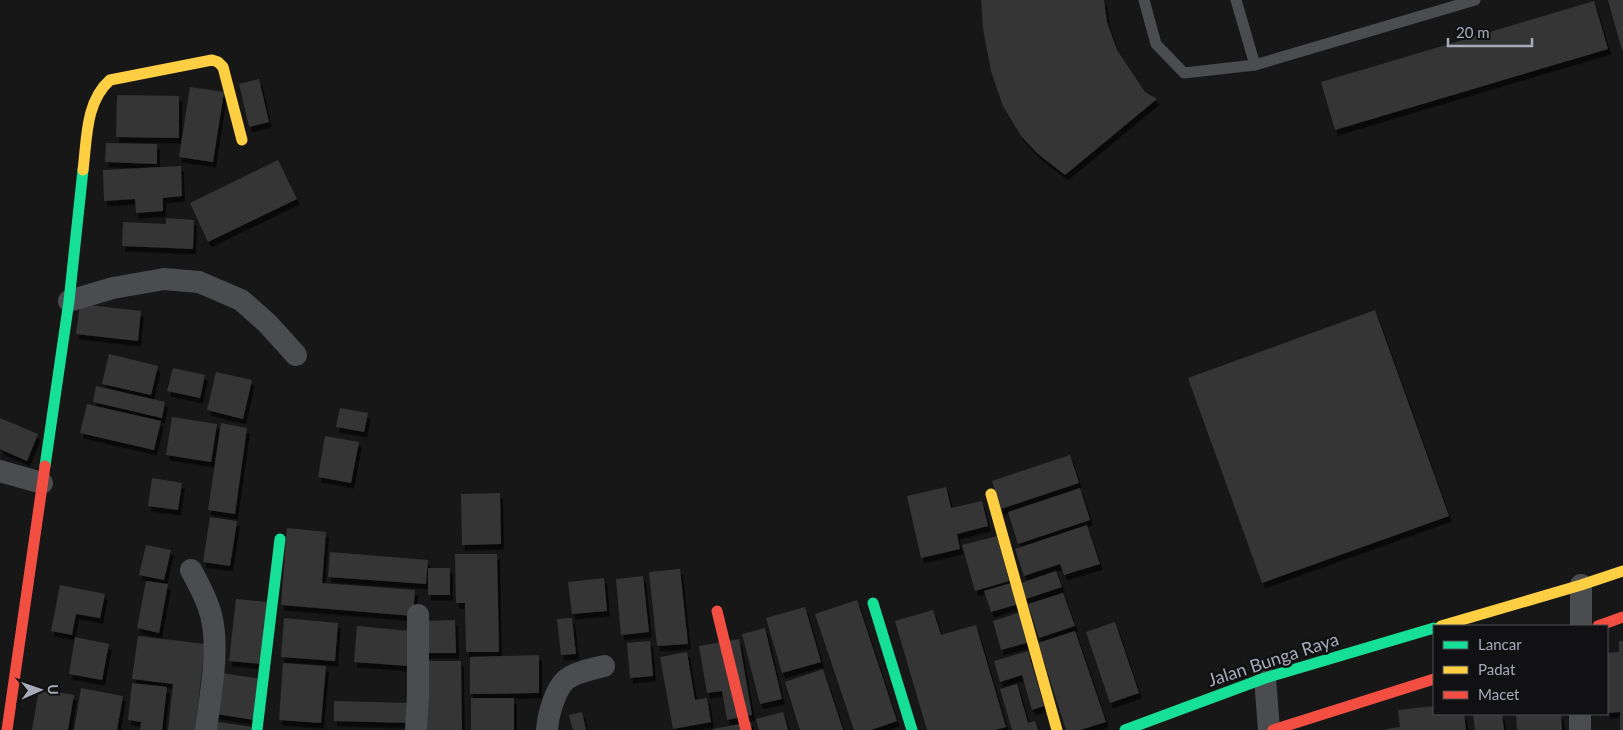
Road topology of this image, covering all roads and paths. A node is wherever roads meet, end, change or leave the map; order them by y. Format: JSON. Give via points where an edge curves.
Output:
{"nodes":[{"id":1,"x":1144,"y":0,"type":"edge"},
{"id":2,"x":1236,"y":0,"type":"edge"},
{"id":3,"x":1475,"y":0,"type":"edge"},
{"id":4,"x":1255,"y":65,"type":"junction"},
{"id":5,"x":242,"y":140,"type":"dead end"},
{"id":6,"x":69,"y":300,"type":"junction"},
{"id":7,"x":296,"y":355,"type":"dead end"},
{"id":8,"x":0,"y":471,"type":"edge"},
{"id":9,"x":42,"y":483,"type":"junction"},
{"id":10,"x":991,"y":494,"type":"dead end"},
{"id":11,"x":280,"y":539,"type":"dead end"},
{"id":12,"x":191,"y":570,"type":"dead end"},
{"id":13,"x":1623,"y":571,"type":"edge"},
{"id":14,"x":1582,"y":585,"type":"junction"},
{"id":15,"x":873,"y":603,"type":"dead end"},
{"id":16,"x":717,"y":611,"type":"dead end"},
{"id":17,"x":418,"y":614,"type":"dead end"},
{"id":18,"x":1623,"y":617,"type":"edge"},
{"id":19,"x":1444,"y":625,"type":"edge"},
{"id":20,"x":1580,"y":625,"type":"edge"},
{"id":21,"x":1601,"y":625,"type":"edge"},
{"id":22,"x":1433,"y":628,"type":"edge"},
{"id":23,"x":604,"y":666,"type":"dead end"},
{"id":24,"x":1265,"y":678,"type":"junction"},
{"id":25,"x":1433,"y":679,"type":"edge"},
{"id":26,"x":1580,"y":715,"type":"edge"},
{"id":27,"x":7,"y":730,"type":"edge"},
{"id":28,"x":206,"y":730,"type":"edge"},
{"id":29,"x":257,"y":730,"type":"edge"},
{"id":30,"x":416,"y":730,"type":"edge"},
{"id":31,"x":547,"y":730,"type":"edge"},
{"id":32,"x":746,"y":730,"type":"edge"},
{"id":33,"x":912,"y":730,"type":"edge"},
{"id":34,"x":1056,"y":730,"type":"edge"},
{"id":35,"x":1125,"y":730,"type":"edge"},
{"id":36,"x":1269,"y":730,"type":"edge"},
{"id":37,"x":1273,"y":730,"type":"edge"},
{"id":38,"x":1580,"y":730,"type":"edge"}],
"edges":[{"from":1,"to":4,"type":"lane","via":[[1156,44],[1184,73]]},
{"from":2,"to":4,"type":"lane"},
{"from":3,"to":4,"type":"lane"},
{"from":5,"to":6,"type":"street","via":[[223,67],[218,62],[212,60],[110,80],[103,85],[90,112]]},
{"from":6,"to":7,"type":"street","via":[[164,279],[199,282],[241,300]]},
{"from":6,"to":9,"type":"street"},
{"from":8,"to":9,"type":"street"},
{"from":9,"to":27,"type":"street"},
{"from":10,"to":34,"type":"street"},
{"from":11,"to":29,"type":"street"},
{"from":12,"to":28,"type":"street","via":[[212,617],[215,645]]},
{"from":13,"to":14,"type":"street"},
{"from":14,"to":19,"type":"street"},
{"from":14,"to":20,"type":"street"},
{"from":15,"to":33,"type":"street"},
{"from":16,"to":32,"type":"street"},
{"from":17,"to":30,"type":"street"},
{"from":18,"to":21,"type":"street"},
{"from":22,"to":24,"type":"street","name":"Jalan Bunga Raya"},
{"from":23,"to":31,"type":"street","via":[[569,677],[558,691]]},
{"from":24,"to":35,"type":"street","name":"Jalan Bunga Raya"},
{"from":24,"to":36,"type":"street"},
{"from":25,"to":37,"type":"street"},
{"from":26,"to":38,"type":"street"}]}
